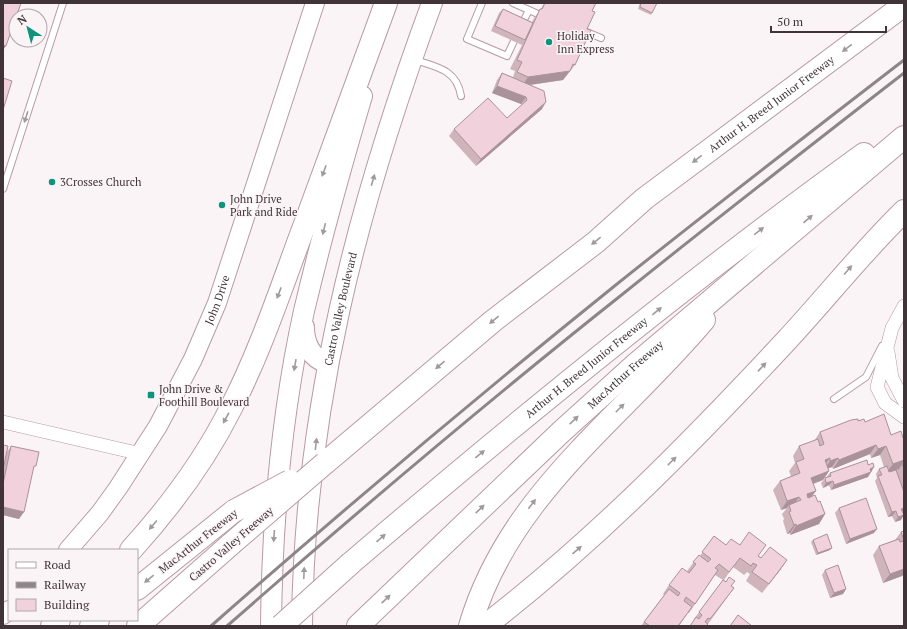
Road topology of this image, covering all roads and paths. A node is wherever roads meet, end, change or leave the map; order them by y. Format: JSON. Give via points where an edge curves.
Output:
{"nodes":[{"id":1,"x":63,"y":3,"type":"edge"},
{"id":2,"x":315,"y":3,"type":"edge"},
{"id":3,"x":387,"y":3,"type":"edge"},
{"id":4,"x":432,"y":3,"type":"edge"},
{"id":5,"x":482,"y":3,"type":"edge"},
{"id":6,"x":513,"y":3,"type":"edge"},
{"id":7,"x":902,"y":6,"type":"edge"},
{"id":8,"x":529,"y":10,"type":"junction"},
{"id":9,"x":538,"y":14,"type":"edge"},
{"id":10,"x":522,"y":24,"type":"edge"},
{"id":11,"x":584,"y":31,"type":"edge"},
{"id":12,"x":601,"y":38,"type":"dead end"},
{"id":13,"x":514,"y":41,"type":"edge"},
{"id":14,"x":412,"y":59,"type":"junction"},
{"id":15,"x":461,"y":96,"type":"dead end"},
{"id":16,"x":904,"y":125,"type":"edge"},
{"id":17,"x":904,"y":137,"type":"edge"},
{"id":18,"x":3,"y":189,"type":"edge"},
{"id":19,"x":904,"y":211,"type":"edge"},
{"id":20,"x":738,"y":279,"type":"junction"},
{"id":21,"x":904,"y":306,"type":"edge"},
{"id":22,"x":304,"y":313,"type":"junction"},
{"id":23,"x":892,"y":328,"type":"junction"},
{"id":24,"x":887,"y":347,"type":"junction"},
{"id":25,"x":328,"y":363,"type":"junction"},
{"id":26,"x":834,"y":399,"type":"dead end"},
{"id":27,"x":904,"y":401,"type":"edge"},
{"id":28,"x":904,"y":417,"type":"edge"},
{"id":29,"x":3,"y":422,"type":"edge"},
{"id":30,"x":141,"y":454,"type":"junction"},
{"id":31,"x":325,"y":463,"type":"junction"},
{"id":32,"x":69,"y":549,"type":"edge"},
{"id":33,"x":132,"y":549,"type":"edge"},
{"id":34,"x":138,"y":588,"type":"edge"},
{"id":35,"x":138,"y":626,"type":"edge"},
{"id":36,"x":271,"y":626,"type":"edge"},
{"id":37,"x":281,"y":626,"type":"edge"},
{"id":38,"x":302,"y":626,"type":"edge"},
{"id":39,"x":358,"y":626,"type":"edge"},
{"id":40,"x":470,"y":626,"type":"edge"},
{"id":41,"x":485,"y":626,"type":"edge"}],
"edges":[{"from":1,"to":18,"type":"lane","one_way":true},
{"from":2,"to":30,"type":"main road","name":"John Drive","via":[[217,303],[181,383]]},
{"from":3,"to":22,"type":"main road","one_way":true,"via":[[331,204]]},
{"from":3,"to":33,"type":"highway","one_way":true,"via":[[243,384],[215,438],[188,480]]},
{"from":4,"to":14,"type":"main road","name":"Castro Valley Boulevard"},
{"from":5,"to":13,"type":"lane","via":[[467,39],[507,56]]},
{"from":6,"to":8,"type":"lane"},
{"from":7,"to":31,"type":"highway","name":"Arthur H. Breed Junior Freeway","one_way":true,"via":[[644,199],[596,242],[493,321]]},
{"from":8,"to":9,"type":"lane"},
{"from":8,"to":10,"type":"lane"},
{"from":11,"to":12,"type":"lane"},
{"from":14,"to":15,"type":"lane","via":[[445,70],[460,86]]},
{"from":25,"to":14,"type":"main road","name":"Castro Valley Boulevard","one_way":true,"via":[[360,223]]},
{"from":37,"to":16,"type":"highway","name":"Arthur H. Breed Junior Freeway","one_way":true,"bridge":true,"via":[[510,429],[726,256]]},
{"from":20,"to":17,"type":"highway","name":"MacArthur Freeway","one_way":true},
{"from":41,"to":19,"type":"highway","one_way":true,"via":[[618,514],[706,427]]},
{"from":39,"to":20,"type":"highway","name":"MacArthur Freeway","one_way":true,"via":[[586,409]]},
{"from":40,"to":20,"type":"highway","one_way":true,"via":[[495,563],[515,528],[536,500],[590,438],[684,344]]},
{"from":21,"to":23,"type":"street"},
{"from":22,"to":25,"type":"main road","via":[[304,337],[309,351]]},
{"from":22,"to":36,"type":"main road","one_way":true,"via":[[279,480],[273,549]]},
{"from":23,"to":24,"type":"street"},
{"from":23,"to":26,"type":"lane","via":[[866,378]]},
{"from":24,"to":27,"type":"street","via":[[892,378]]},
{"from":24,"to":28,"type":"street","via":[[877,387],[885,403]]},
{"from":38,"to":25,"type":"main road","name":"Castro Valley Boulevard","one_way":true,"via":[[308,511]]},
{"from":29,"to":30,"type":"street"},
{"from":30,"to":32,"type":"main road","name":"John Drive","via":[[100,513]]},
{"from":31,"to":34,"type":"highway","name":"MacArthur Freeway","one_way":true,"bridge":true,"via":[[234,511]]},
{"from":31,"to":35,"type":"highway","name":"Castro Valley Freeway","bridge":true}]}
